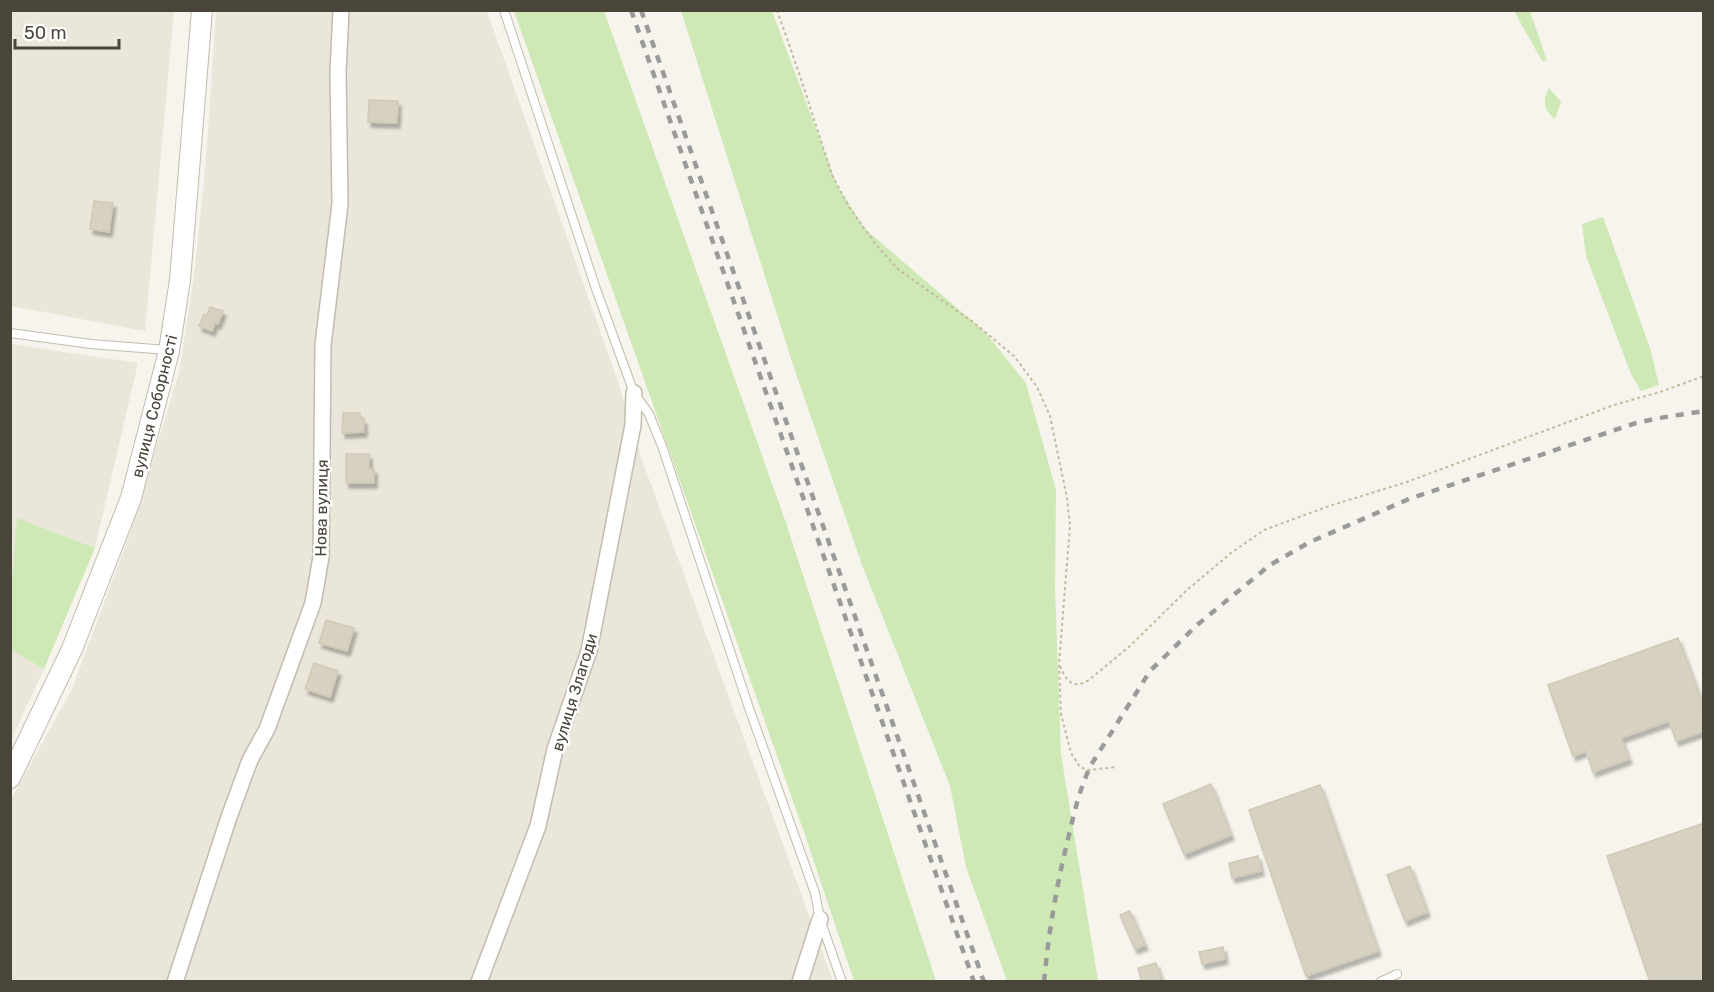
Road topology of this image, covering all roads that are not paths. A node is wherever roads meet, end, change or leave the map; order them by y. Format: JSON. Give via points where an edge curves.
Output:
{"nodes":[{"id":1,"x":202,"y":10,"type":"edge"},
{"id":2,"x":341,"y":10,"type":"edge"},
{"id":3,"x":504,"y":10,"type":"edge"},
{"id":4,"x":10,"y":333,"type":"edge"},
{"id":5,"x":170,"y":351,"type":"junction"},
{"id":6,"x":634,"y":393,"type":"junction"},
{"id":7,"x":10,"y":778,"type":"edge"},
{"id":8,"x":820,"y":919,"type":"junction"},
{"id":9,"x":1397,"y":974,"type":"dead end"},
{"id":10,"x":175,"y":981,"type":"edge"},
{"id":11,"x":478,"y":981,"type":"edge"},
{"id":12,"x":800,"y":981,"type":"edge"},
{"id":13,"x":842,"y":981,"type":"edge"},
{"id":14,"x":1380,"y":981,"type":"edge"}],
"edges":[{"from":1,"to":5,"type":"street","name":"вулиця Соборності","via":[[180,280]]},
{"from":2,"to":10,"type":"street","name":"Нова вулиця","via":[[340,204],[324,345],[321,557],[313,603],[267,729],[250,760],[229,817]]},
{"from":3,"to":6,"type":"lane"},
{"from":4,"to":5,"type":"lane"},
{"from":5,"to":7,"type":"street","name":"вулиця Соборності","via":[[130,498],[72,649]]},
{"from":6,"to":8,"type":"lane","via":[[649,414],[662,446],[815,893]]},
{"from":6,"to":11,"type":"street","name":"вулиця Злагоди","via":[[633,425],[589,651],[555,749],[538,826]]},
{"from":8,"to":12,"type":"street"},
{"from":8,"to":13,"type":"lane"},
{"from":9,"to":14,"type":"lane"}]}
